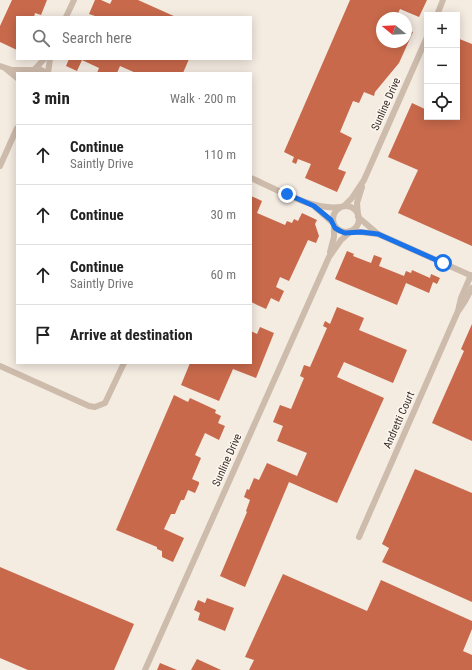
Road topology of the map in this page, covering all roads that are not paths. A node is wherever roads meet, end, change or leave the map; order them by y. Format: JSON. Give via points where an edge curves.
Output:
{"nodes":[{"id":1,"x":74,"y":0,"type":"edge"},
{"id":2,"x":444,"y":0,"type":"edge"},
{"id":3,"x":438,"y":12,"type":"edge"},
{"id":4,"x":66,"y":16,"type":"edge"},
{"id":5,"x":424,"y":44,"type":"edge"},
{"id":6,"x":43,"y":60,"type":"edge"},
{"id":7,"x":50,"y":60,"type":"edge"},
{"id":8,"x":2,"y":67,"type":"edge"},
{"id":9,"x":32,"y":71,"type":"edge"},
{"id":10,"x":45,"y":72,"type":"edge"},
{"id":11,"x":47,"y":72,"type":"edge"},
{"id":12,"x":16,"y":77,"type":"edge"},
{"id":13,"x":16,"y":130,"type":"edge"},
{"id":14,"x":0,"y":166,"type":"edge"},
{"id":15,"x":252,"y":178,"type":"edge"},
{"id":16,"x":364,"y":180,"type":"junction"},
{"id":17,"x":314,"y":206,"type":"junction"},
{"id":18,"x":342,"y":207,"type":"junction"},
{"id":19,"x":358,"y":216,"type":"junction"},
{"id":20,"x":333,"y":224,"type":"junction"},
{"id":21,"x":351,"y":231,"type":"junction"},
{"id":22,"x":378,"y":234,"type":"junction"},
{"id":23,"x":329,"y":257,"type":"junction"},
{"id":24,"x":472,"y":276,"type":"edge"},
{"id":25,"x":472,"y":288,"type":"edge"},
{"id":26,"x":458,"y":311,"type":"junction"},
{"id":27,"x":124,"y":364,"type":"edge"},
{"id":28,"x":0,"y":366,"type":"edge"},
{"id":29,"x":359,"y":537,"type":"dead end"},
{"id":30,"x":145,"y":670,"type":"edge"}],
"edges":[{"from":1,"to":4,"type":"street"},
{"from":2,"to":3,"type":"street"},
{"from":5,"to":16,"type":"street","name":"Sunline Drive"},
{"from":6,"to":9,"type":"street"},
{"from":7,"to":11,"type":"street"},
{"from":8,"to":9,"type":"street"},
{"from":8,"to":12,"type":"street"},
{"from":9,"to":10,"type":"street"},
{"from":13,"to":14,"type":"street"},
{"from":15,"to":17,"type":"street"},
{"from":16,"to":18,"type":"street","name":"Sunline Drive"},
{"from":16,"to":19,"type":"street","name":"Sunline Drive","via":[[358,198]]},
{"from":17,"to":18,"type":"street"},
{"from":17,"to":20,"type":"street"},
{"from":18,"to":19,"type":"street","via":[[352,208]]},
{"from":18,"to":20,"type":"street","via":[[334,212]]},
{"from":19,"to":21,"type":"street","via":[[357,225]]},
{"from":19,"to":22,"type":"street"},
{"from":20,"to":21,"type":"street","via":[[345,233]]},
{"from":20,"to":23,"type":"street","name":"Sunline Drive","via":[[334,237]]},
{"from":21,"to":22,"type":"street"},
{"from":21,"to":23,"type":"street","name":"Sunline Drive","via":[[340,240]]},
{"from":22,"to":24,"type":"street"},
{"from":23,"to":30,"type":"street","name":"Sunline Drive"},
{"from":24,"to":26,"type":"street","via":[[461,298]]},
{"from":25,"to":26,"type":"street"},
{"from":26,"to":29,"type":"street","name":"Andretti Court"},
{"from":27,"to":28,"type":"street","via":[[105,403],[95,407]]}]}
